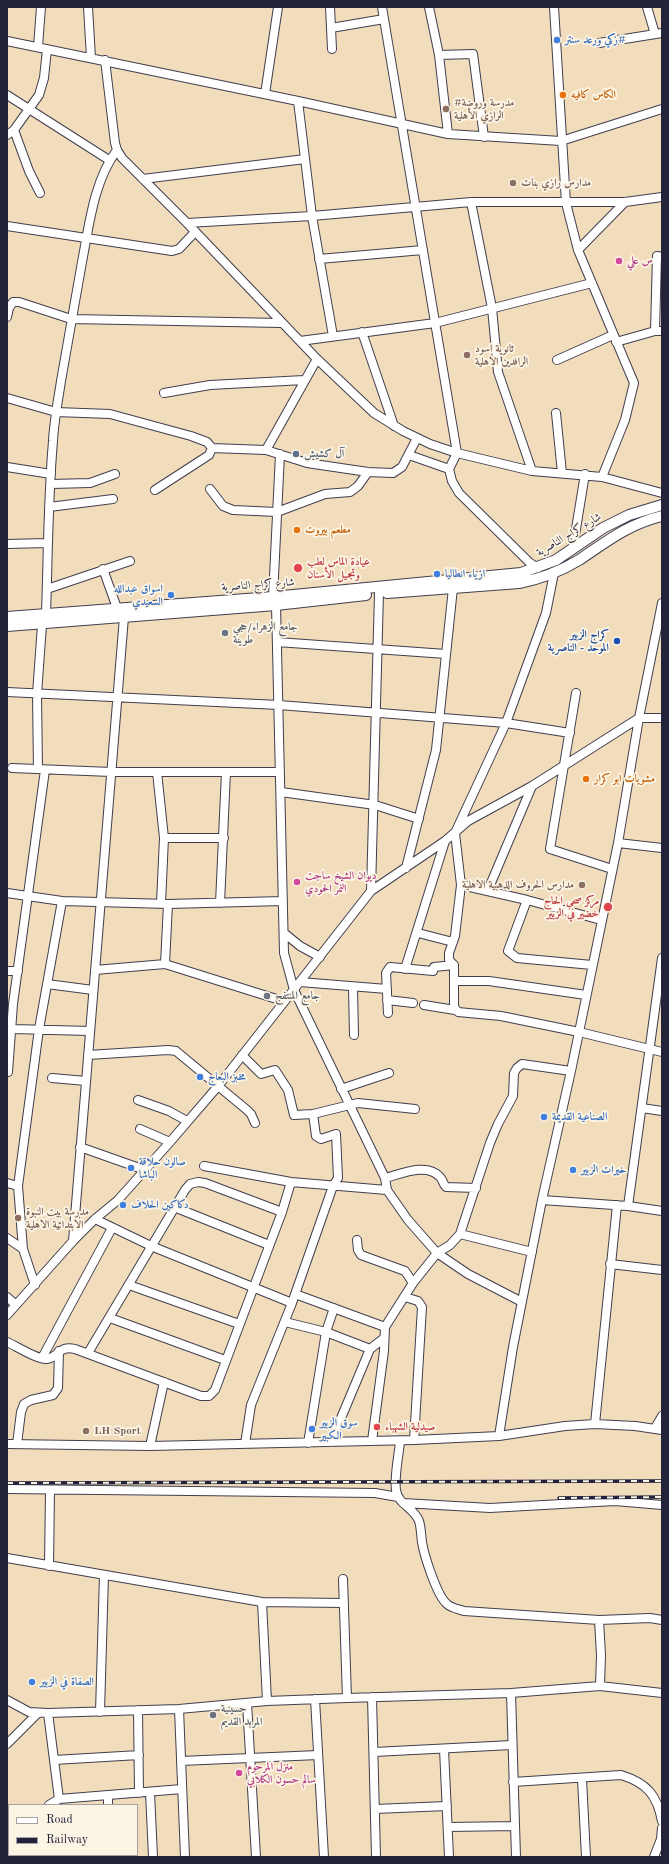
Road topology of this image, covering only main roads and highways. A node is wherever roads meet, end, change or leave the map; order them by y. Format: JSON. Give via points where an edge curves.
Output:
{"nodes":[{"id":1,"x":662,"y":505,"type":"edge"},
{"id":2,"x":662,"y":516,"type":"edge"},
{"id":3,"x":274,"y":601,"type":"junction"},
{"id":4,"x":7,"y":617,"type":"edge"},
{"id":5,"x":7,"y":626,"type":"edge"}],
"edges":[{"from":1,"to":3,"type":"main road","name":"شارع كراج الناصرية","via":[[629,514],[603,528],[556,560],[521,573]]},
{"from":2,"to":3,"type":"main road","name":"شارع كراج الناصرية","via":[[615,535],[579,560],[536,580]]},
{"from":3,"to":4,"type":"main road","name":"شارع كراج الناصرية","via":[[117,608]]},
{"from":3,"to":5,"type":"main road","name":"شارع كراج الناصرية","via":[[42,625]]}]}
